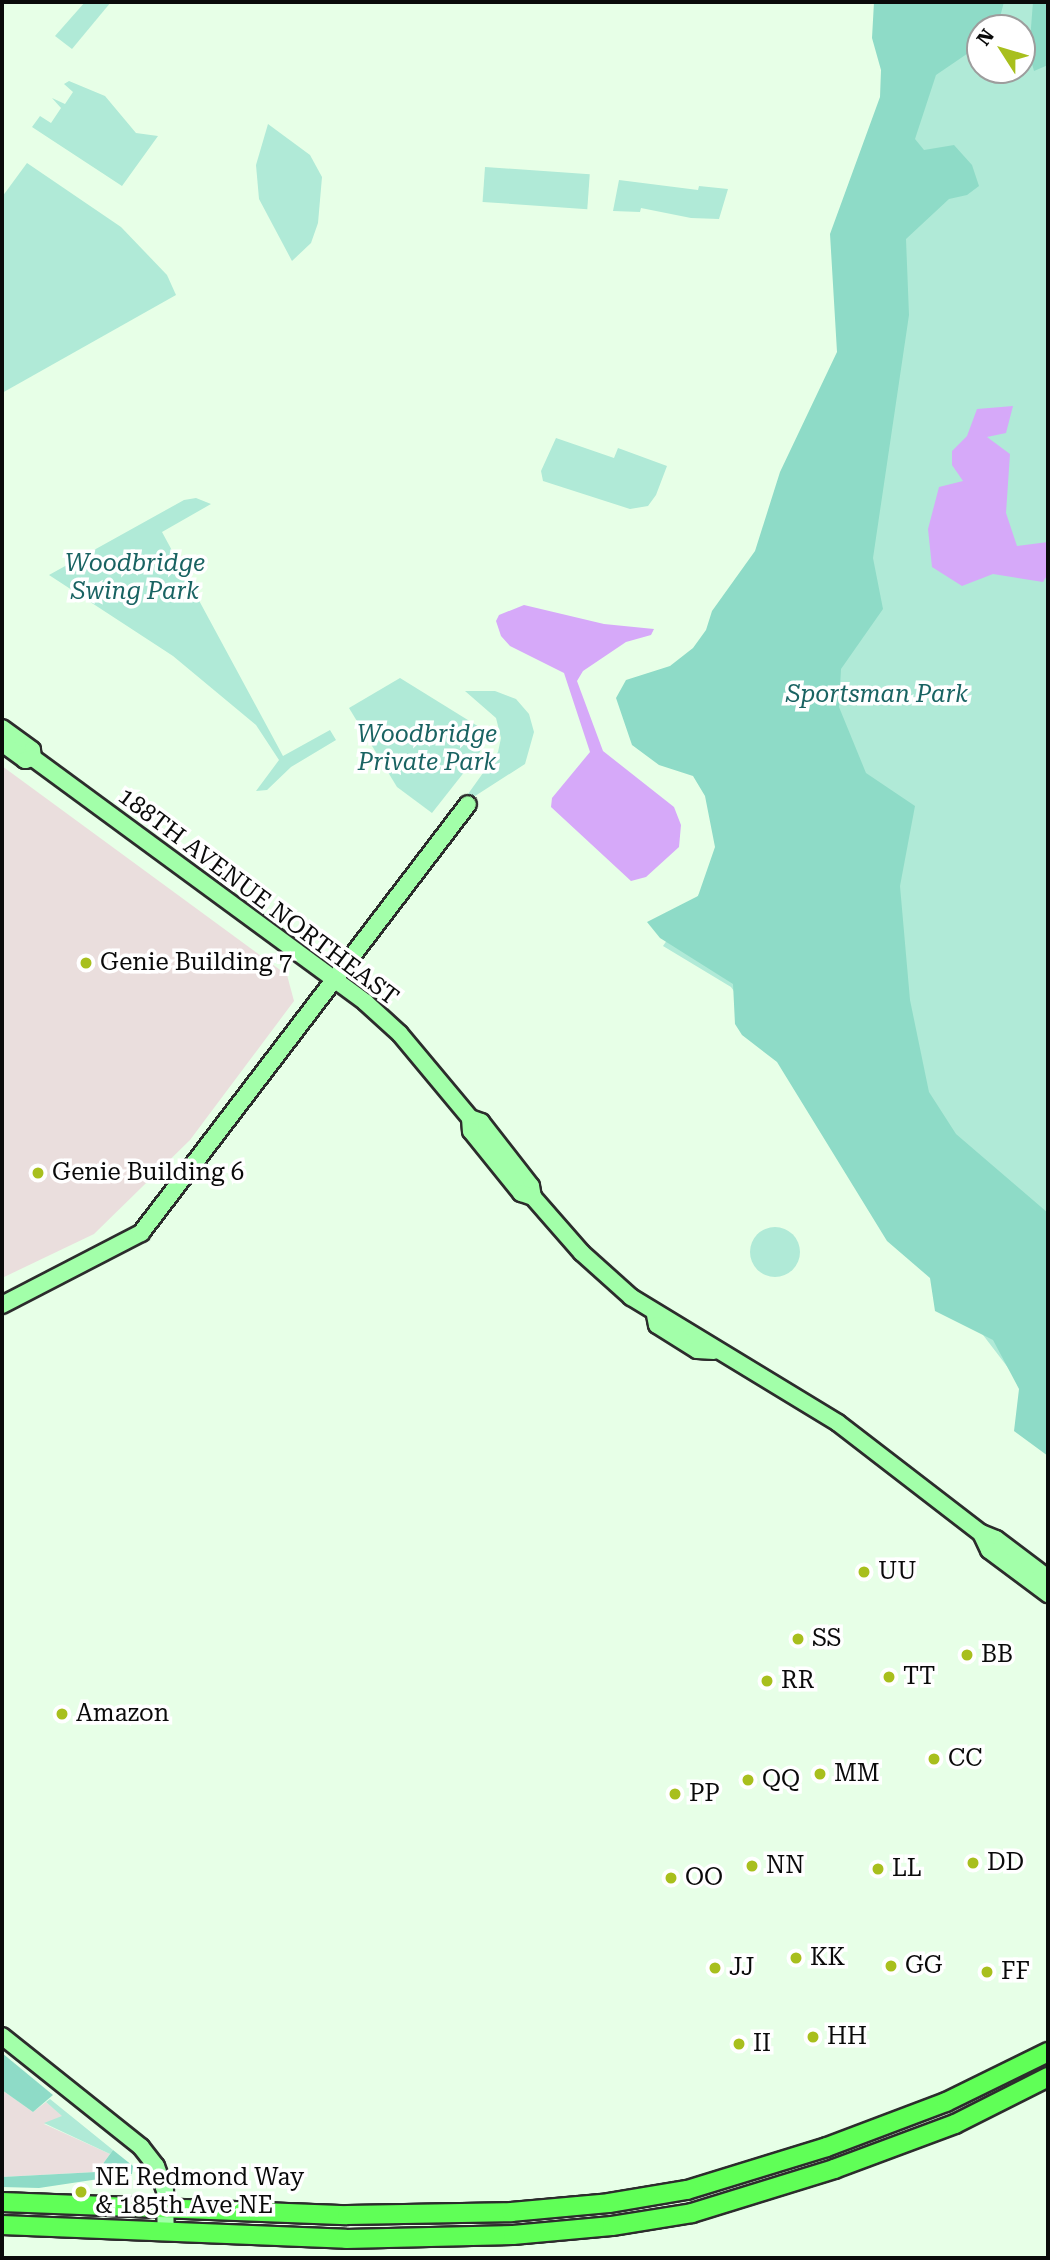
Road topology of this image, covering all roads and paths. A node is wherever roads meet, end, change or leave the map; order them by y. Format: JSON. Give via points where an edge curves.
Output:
{"nodes":[{"id":1,"x":2,"y":728,"type":"edge"},
{"id":2,"x":2,"y":743,"type":"edge"},
{"id":3,"x":33,"y":758,"type":"junction"},
{"id":4,"x":468,"y":804,"type":"dead end"},
{"id":5,"x":336,"y":980,"type":"junction"},
{"id":6,"x":2,"y":1305,"type":"edge"},
{"id":7,"x":981,"y":1533,"type":"junction"},
{"id":8,"x":1048,"y":1578,"type":"edge"},
{"id":9,"x":1048,"y":1594,"type":"edge"},
{"id":10,"x":2,"y":2036,"type":"edge"},
{"id":11,"x":1048,"y":2052,"type":"edge"},
{"id":12,"x":1048,"y":2077,"type":"edge"},
{"id":13,"x":2,"y":2202,"type":"edge"},
{"id":14,"x":166,"y":2207,"type":"junction"},
{"id":15,"x":2,"y":2225,"type":"edge"},
{"id":16,"x":166,"y":2230,"type":"junction"}],
"edges":[{"from":1,"to":3,"type":"street","name":"188TH AVENUE NORTHEAST","via":[[32,750]]},
{"from":2,"to":3,"type":"street","name":"188TH AVENUE NORTHEAST","via":[[25,760]]},
{"from":3,"to":5,"type":"street","name":"188TH AVENUE NORTHEAST"},
{"from":4,"to":5,"type":"street"},
{"from":5,"to":6,"type":"street","via":[[141,1233]]},
{"from":5,"to":7,"type":"street","name":"188TH AVENUE NORTHEAST","via":[[400,1034],[470,1118],[481,1122],[531,1186],[533,1196],[583,1253],[655,1315],[662,1313],[838,1423]]},
{"from":7,"to":8,"type":"street","name":"188TH AVENUE NORTHEAST"},
{"from":7,"to":9,"type":"street","name":"188TH AVENUE NORTHEAST","via":[[989,1550]]},
{"from":10,"to":14,"type":"street","via":[[141,2147],[156,2166]]},
{"from":11,"to":14,"type":"main road","via":[[946,2102],[827,2147],[687,2190],[511,2212],[347,2215]]},
{"from":12,"to":16,"type":"main road","via":[[955,2124],[834,2169],[692,2213],[513,2235],[346,2238]]},
{"from":13,"to":14,"type":"main road"},
{"from":14,"to":16,"type":"street"},
{"from":15,"to":16,"type":"main road"}]}
